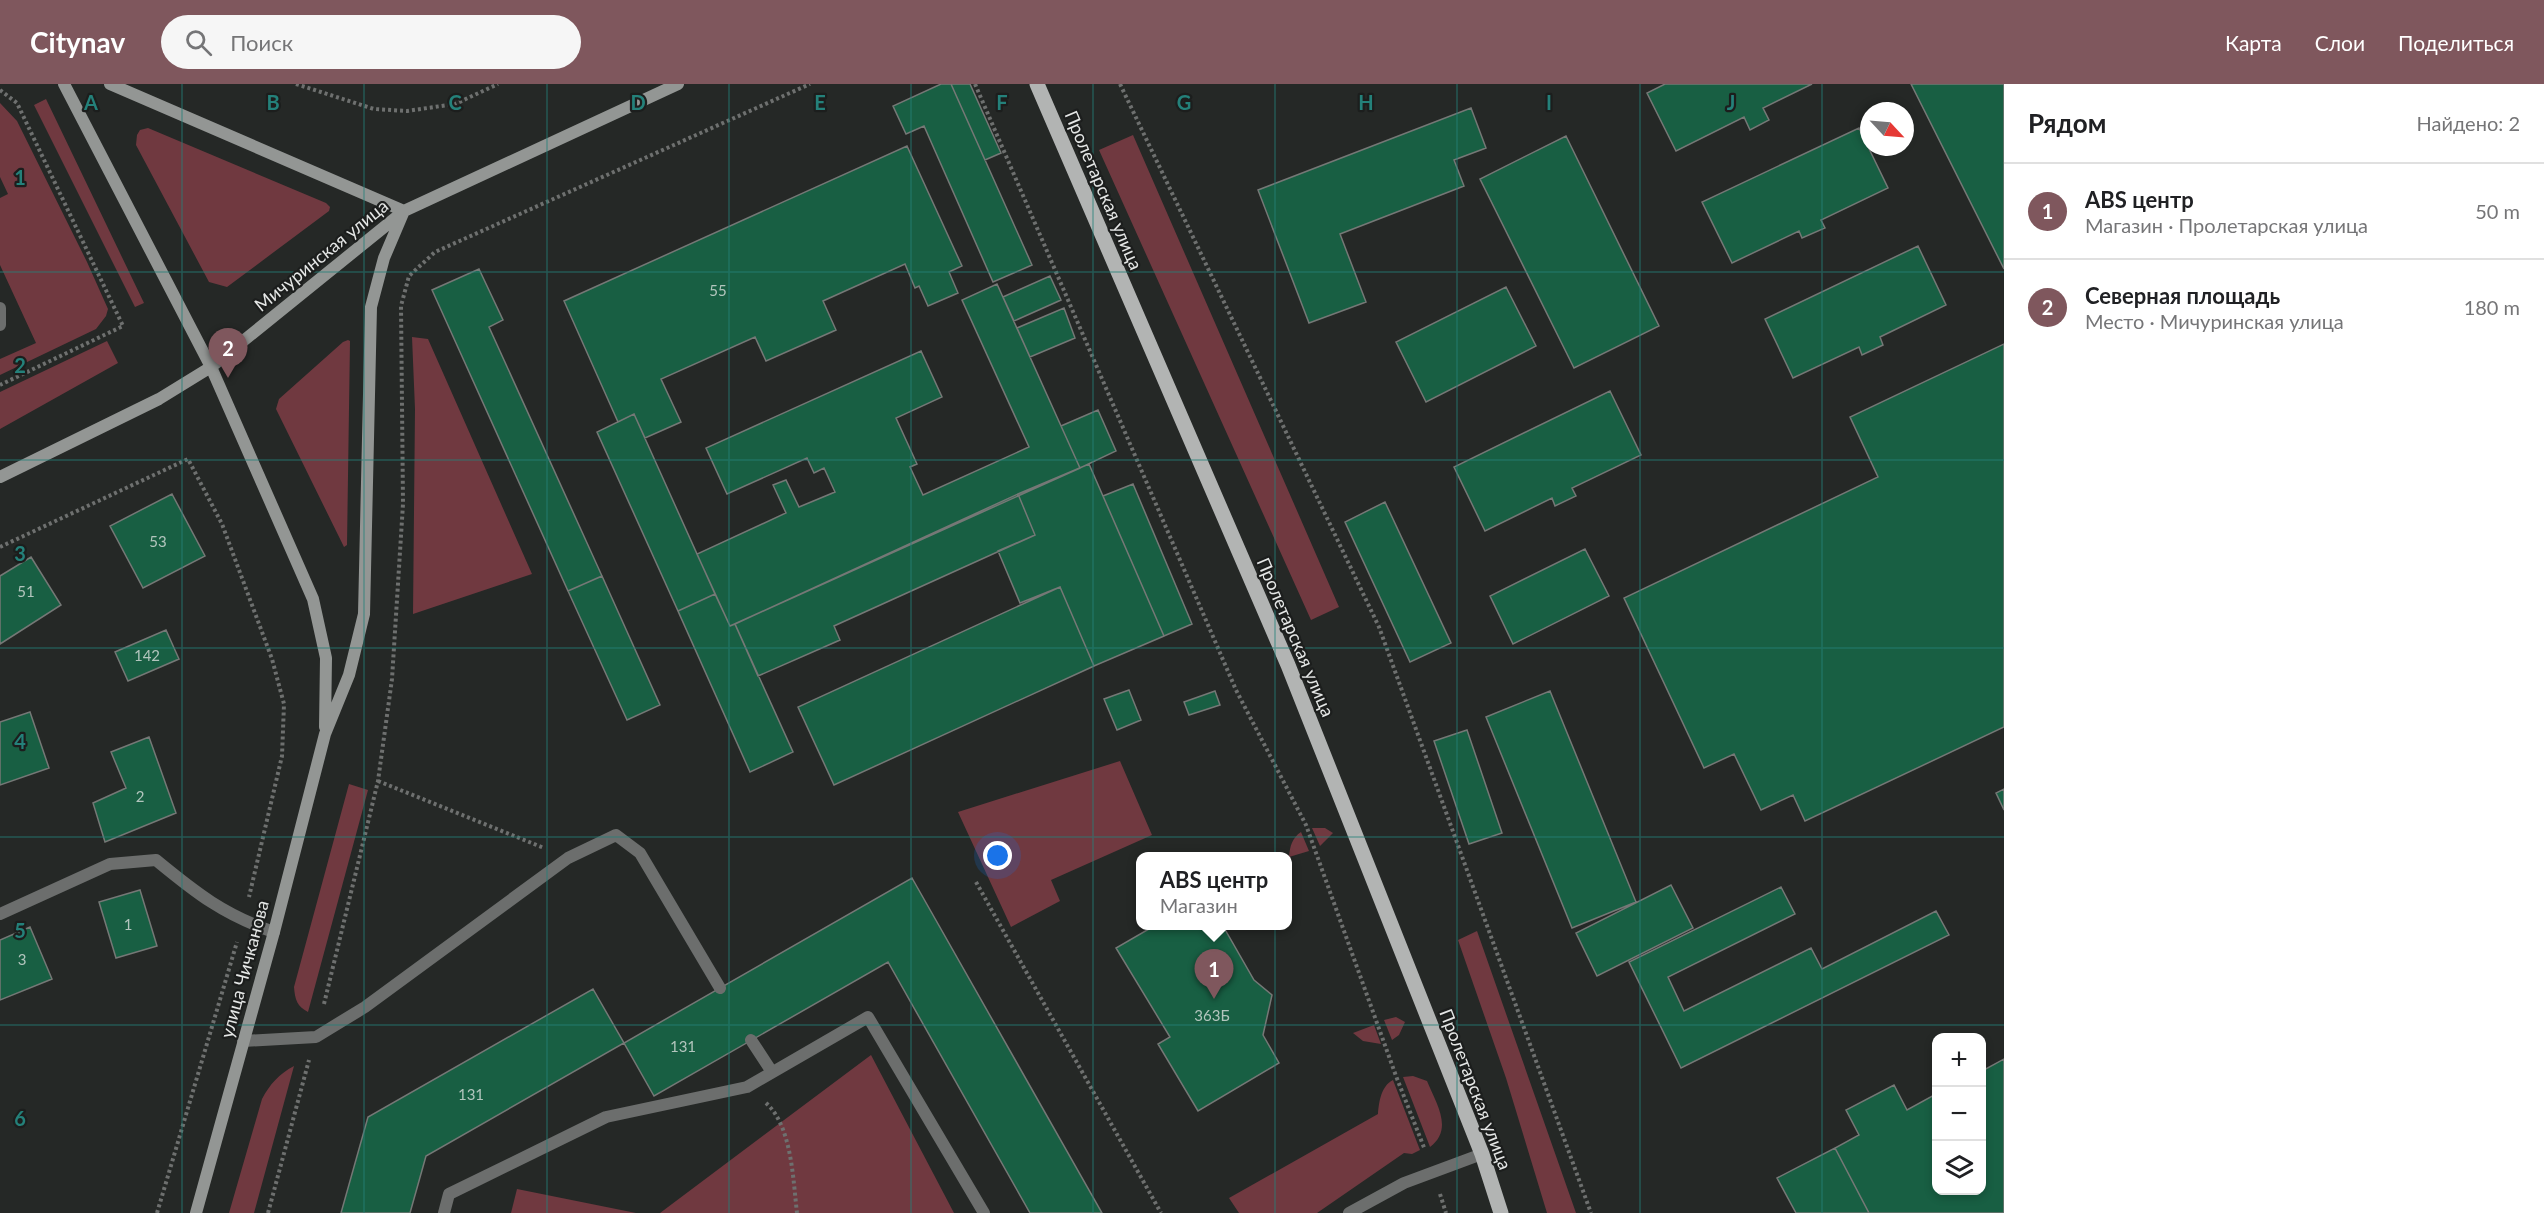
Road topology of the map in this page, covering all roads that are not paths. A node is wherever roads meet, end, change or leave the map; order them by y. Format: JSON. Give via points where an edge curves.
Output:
{"nodes":[{"id":1,"x":64,"y":84,"type":"edge"},
{"id":2,"x":110,"y":84,"type":"edge"},
{"id":3,"x":678,"y":84,"type":"edge"},
{"id":4,"x":1037,"y":84,"type":"edge"},
{"id":5,"x":404,"y":211,"type":"junction"},
{"id":6,"x":0,"y":308,"type":"edge"},
{"id":7,"x":0,"y":325,"type":"edge"},
{"id":8,"x":211,"y":367,"type":"junction"},
{"id":9,"x":0,"y":477,"type":"edge"},
{"id":10,"x":325,"y":734,"type":"junction"},
{"id":11,"x":0,"y":914,"type":"edge"},
{"id":12,"x":274,"y":932,"type":"junction"},
{"id":13,"x":720,"y":988,"type":"dead end"},
{"id":14,"x":751,"y":1040,"type":"dead end"},
{"id":15,"x":243,"y":1041,"type":"junction"},
{"id":16,"x":772,"y":1072,"type":"junction"},
{"id":17,"x":1482,"y":1154,"type":"junction"},
{"id":18,"x":196,"y":1213,"type":"edge"},
{"id":19,"x":444,"y":1213,"type":"edge"},
{"id":20,"x":984,"y":1213,"type":"edge"},
{"id":21,"x":1349,"y":1213,"type":"edge"},
{"id":22,"x":1501,"y":1213,"type":"edge"}],
"edges":[{"from":1,"to":8,"type":"main road"},
{"from":2,"to":5,"type":"main road"},
{"from":3,"to":5,"type":"main road","name":"Мичуринская улица"},
{"from":4,"to":17,"type":"main road","name":"Пролетарская улица","via":[[1288,664]]},
{"from":5,"to":8,"type":"main road","name":"Мичуринская улица"},
{"from":5,"to":10,"type":"main road","via":[[384,258],[371,307],[364,614],[349,675]]},
{"from":6,"to":7,"type":"street"},
{"from":8,"to":9,"type":"main road","name":"Мичуринская улица","via":[[159,399]]},
{"from":8,"to":10,"type":"main road","via":[[313,599],[326,658]]},
{"from":10,"to":12,"type":"main road","name":"улица Чичканова"},
{"from":11,"to":12,"type":"street","via":[[110,864],[156,860],[202,898],[243,921]]},
{"from":12,"to":15,"type":"main road","name":"улица Чичканова"},
{"from":13,"to":15,"type":"street","via":[[640,853],[616,835],[568,858],[365,1007],[316,1037]]},
{"from":14,"to":16,"type":"street"},
{"from":15,"to":18,"type":"main road","name":"улица Чичканова"},
{"from":16,"to":19,"type":"street","via":[[747,1087],[606,1117],[449,1194]]},
{"from":16,"to":20,"type":"street","via":[[868,1017]]},
{"from":17,"to":21,"type":"street","via":[[1404,1184]]},
{"from":17,"to":22,"type":"main road","name":"Пролетарская улица"}]}
